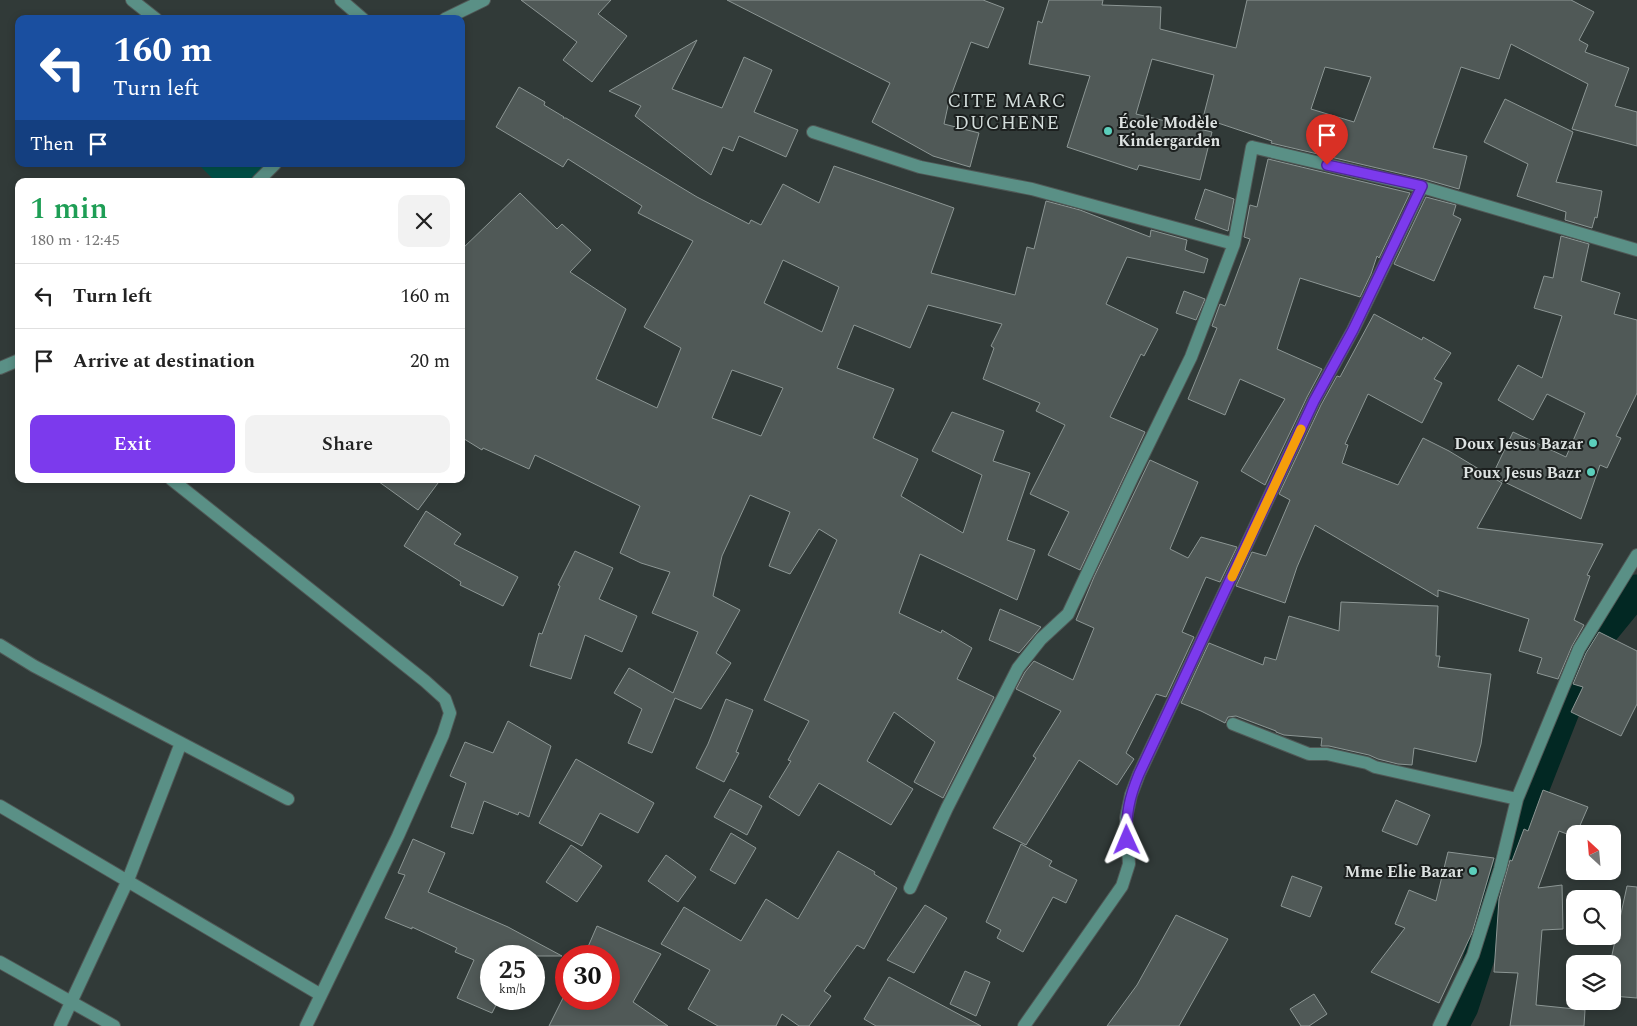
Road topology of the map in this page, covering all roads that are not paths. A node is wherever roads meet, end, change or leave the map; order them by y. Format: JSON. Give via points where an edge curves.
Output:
{"nodes":[{"id":1,"x":132,"y":0,"type":"edge"},
{"id":2,"x":342,"y":0,"type":"edge"},
{"id":3,"x":484,"y":0,"type":"edge"},
{"id":4,"x":151,"y":15,"type":"edge"},
{"id":5,"x":359,"y":15,"type":"edge"},
{"id":6,"x":453,"y":15,"type":"edge"},
{"id":7,"x":813,"y":132,"type":"dead end"},
{"id":8,"x":272,"y":167,"type":"edge"},
{"id":9,"x":261,"y":178,"type":"edge"},
{"id":10,"x":1422,"y":186,"type":"junction"},
{"id":11,"x":1234,"y":244,"type":"junction"},
{"id":12,"x":1637,"y":250,"type":"edge"},
{"id":13,"x":15,"y":362,"type":"edge"},
{"id":14,"x":0,"y":368,"type":"edge"},
{"id":15,"x":176,"y":483,"type":"edge"},
{"id":16,"x":1637,"y":555,"type":"edge"},
{"id":17,"x":0,"y":645,"type":"edge"},
{"id":18,"x":1233,"y":724,"type":"dead end"},
{"id":19,"x":181,"y":743,"type":"junction"},
{"id":20,"x":288,"y":799,"type":"dead end"},
{"id":21,"x":1517,"y":799,"type":"junction"},
{"id":22,"x":0,"y":806,"type":"edge"},
{"id":23,"x":128,"y":880,"type":"junction"},
{"id":24,"x":910,"y":888,"type":"dead end"},
{"id":25,"x":0,"y":962,"type":"edge"},
{"id":26,"x":322,"y":995,"type":"junction"},
{"id":27,"x":71,"y":1002,"type":"junction"},
{"id":28,"x":60,"y":1026,"type":"edge"},
{"id":29,"x":114,"y":1026,"type":"edge"},
{"id":30,"x":306,"y":1026,"type":"edge"},
{"id":31,"x":1024,"y":1026,"type":"edge"},
{"id":32,"x":1439,"y":1026,"type":"edge"}],
"edges":[{"from":1,"to":4,"type":"street"},
{"from":2,"to":5,"type":"street"},
{"from":3,"to":6,"type":"street"},
{"from":7,"to":11,"type":"street","via":[[920,167],[1032,189]]},
{"from":8,"to":9,"type":"street"},
{"from":10,"to":11,"type":"street","via":[[1252,147]]},
{"from":10,"to":12,"type":"street"},
{"from":10,"to":31,"type":"street","via":[[1353,330],[1314,401],[1139,774],[1126,818],[1128,864],[1122,886]]},
{"from":11,"to":24,"type":"street","via":[[1191,357],[1068,614],[1041,639],[1018,668]]},
{"from":13,"to":14,"type":"street"},
{"from":15,"to":26,"type":"street","via":[[425,681],[445,699],[450,713],[398,836]]},
{"from":16,"to":21,"type":"street","via":[[1579,649]]},
{"from":17,"to":19,"type":"street"},
{"from":18,"to":21,"type":"street","via":[[1309,754],[1327,754]]},
{"from":19,"to":20,"type":"street"},
{"from":19,"to":23,"type":"street"},
{"from":21,"to":32,"type":"street","via":[[1500,869],[1473,955]]},
{"from":22,"to":23,"type":"street"},
{"from":23,"to":26,"type":"street"},
{"from":23,"to":27,"type":"street"},
{"from":25,"to":27,"type":"street"},
{"from":26,"to":30,"type":"street"},
{"from":27,"to":28,"type":"street"},
{"from":27,"to":29,"type":"street"}]}
